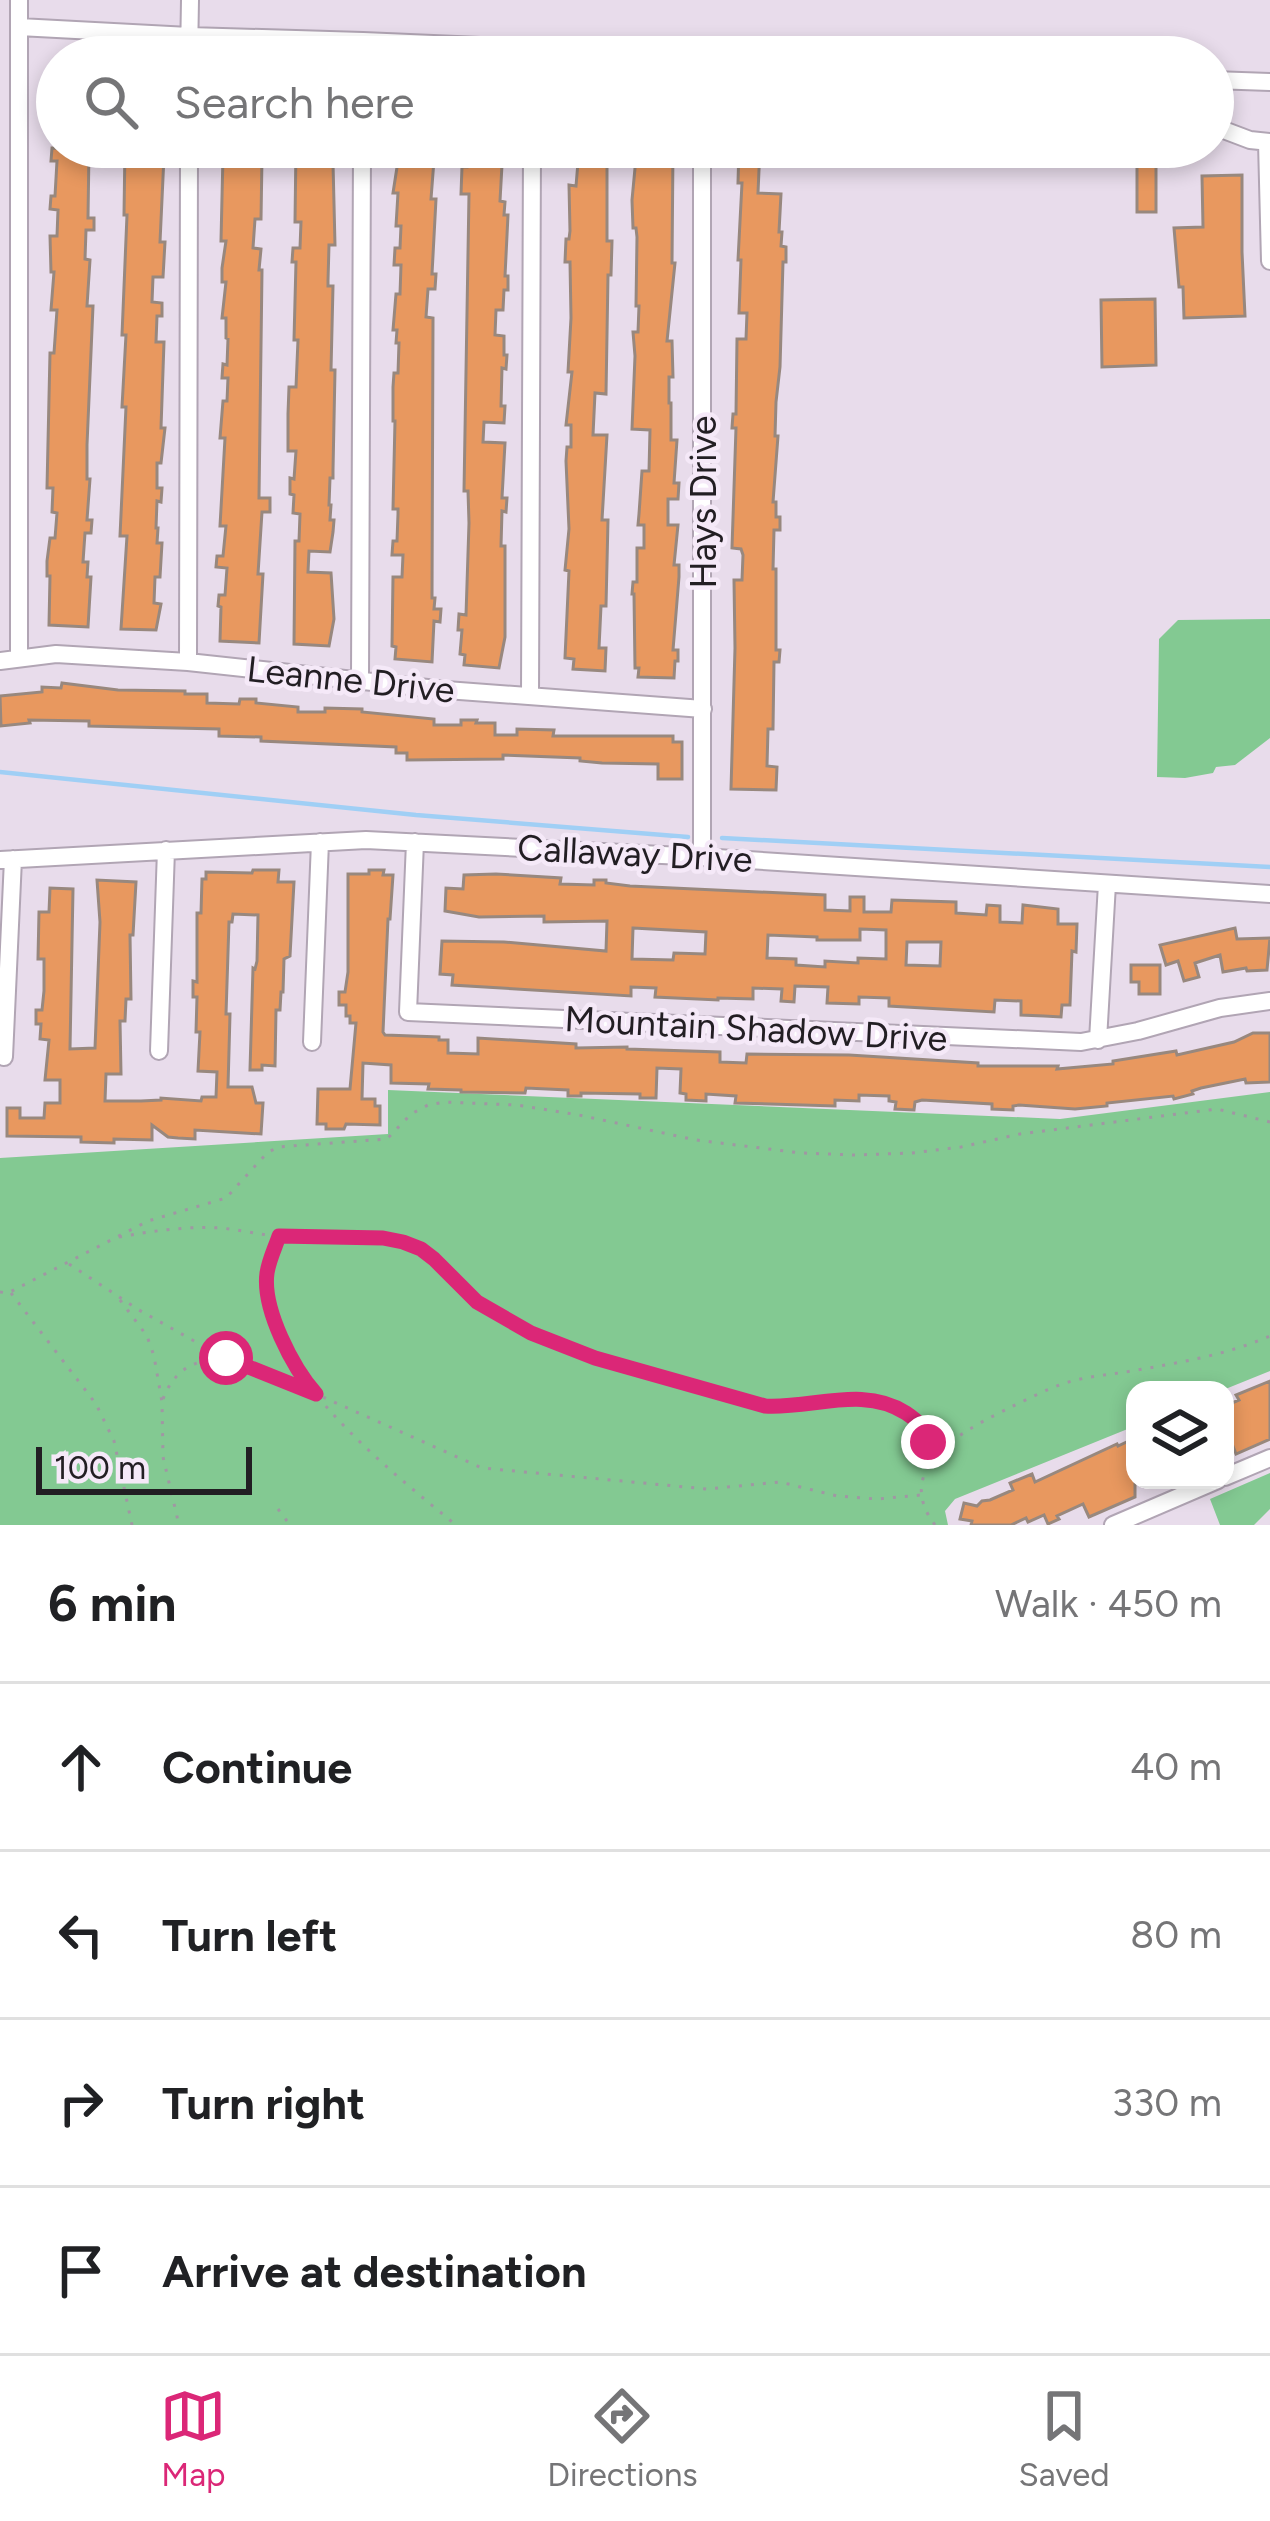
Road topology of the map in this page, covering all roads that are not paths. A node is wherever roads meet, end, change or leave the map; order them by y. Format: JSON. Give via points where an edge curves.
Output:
{"nodes":[{"id":1,"x":19,"y":0,"type":"edge"},
{"id":2,"x":190,"y":0,"type":"edge"},
{"id":3,"x":19,"y":27,"type":"junction"},
{"id":4,"x":189,"y":36,"type":"joint"},
{"id":5,"x":1234,"y":81,"type":"edge"},
{"id":6,"x":1270,"y":82,"type":"edge"},
{"id":7,"x":1234,"y":134,"type":"edge"},
{"id":8,"x":1269,"y":142,"type":"edge"},
{"id":9,"x":189,"y":168,"type":"edge"},
{"id":10,"x":362,"y":168,"type":"edge"},
{"id":11,"x":532,"y":168,"type":"edge"},
{"id":12,"x":702,"y":168,"type":"edge"},
{"id":13,"x":1270,"y":261,"type":"edge"},
{"id":14,"x":20,"y":657,"type":"junction"},
{"id":15,"x":0,"y":661,"type":"edge"},
{"id":16,"x":188,"y":662,"type":"junction"},
{"id":17,"x":360,"y":681,"type":"junction"},
{"id":18,"x":530,"y":696,"type":"junction"},
{"id":19,"x":703,"y":709,"type":"junction"},
{"id":20,"x":320,"y":842,"type":"junction"},
{"id":21,"x":415,"y":842,"type":"junction"},
{"id":22,"x":166,"y":850,"type":"junction"},
{"id":23,"x":702,"y":856,"type":"junction"},
{"id":24,"x":7,"y":860,"type":"edge"},
{"id":25,"x":1107,"y":884,"type":"junction"},
{"id":26,"x":1270,"y":894,"type":"edge"},
{"id":27,"x":1270,"y":1000,"type":"edge"},
{"id":28,"x":1098,"y":1040,"type":"junction"},
{"id":29,"x":311,"y":1042,"type":"dead end"},
{"id":30,"x":159,"y":1052,"type":"dead end"},
{"id":31,"x":4,"y":1057,"type":"dead end"},
{"id":32,"x":1270,"y":1458,"type":"edge"},
{"id":33,"x":1234,"y":1473,"type":"edge"},
{"id":34,"x":1196,"y":1489,"type":"edge"},
{"id":35,"x":1113,"y":1525,"type":"edge"}],
"edges":[{"from":1,"to":3,"type":"street"},
{"from":2,"to":4,"type":"street"},
{"from":3,"to":4,"type":"street"},
{"from":3,"to":14,"type":"street"},
{"from":5,"to":6,"type":"street"},
{"from":7,"to":8,"type":"street"},
{"from":8,"to":13,"type":"street"},
{"from":9,"to":16,"type":"street"},
{"from":10,"to":17,"type":"street"},
{"from":11,"to":18,"type":"street"},
{"from":12,"to":19,"type":"street","name":"Hays Drive"},
{"from":14,"to":15,"type":"street","name":"Leanne Drive"},
{"from":14,"to":16,"type":"street","name":"Leanne Drive"},
{"from":16,"to":17,"type":"street","name":"Leanne Drive"},
{"from":17,"to":18,"type":"street","name":"Leanne Drive"},
{"from":18,"to":19,"type":"street","name":"Leanne Drive"},
{"from":19,"to":23,"type":"street","name":"Hays Drive"},
{"from":20,"to":21,"type":"street","name":"Callaway Drive"},
{"from":20,"to":22,"type":"street","name":"Callaway Drive"},
{"from":20,"to":29,"type":"street"},
{"from":21,"to":23,"type":"street","name":"Callaway Drive"},
{"from":21,"to":28,"type":"street","name":"Mountain Shadow Drive","via":[[408,1012]]},
{"from":22,"to":24,"type":"street","name":"Callaway Drive"},
{"from":22,"to":30,"type":"street"},
{"from":23,"to":25,"type":"street","name":"Callaway Drive"},
{"from":24,"to":31,"type":"street"},
{"from":25,"to":26,"type":"street","name":"Callaway Drive"},
{"from":25,"to":28,"type":"street"},
{"from":27,"to":28,"type":"street","name":"Mountain Shadow Drive"},
{"from":32,"to":33,"type":"street"},
{"from":34,"to":35,"type":"street"}]}
